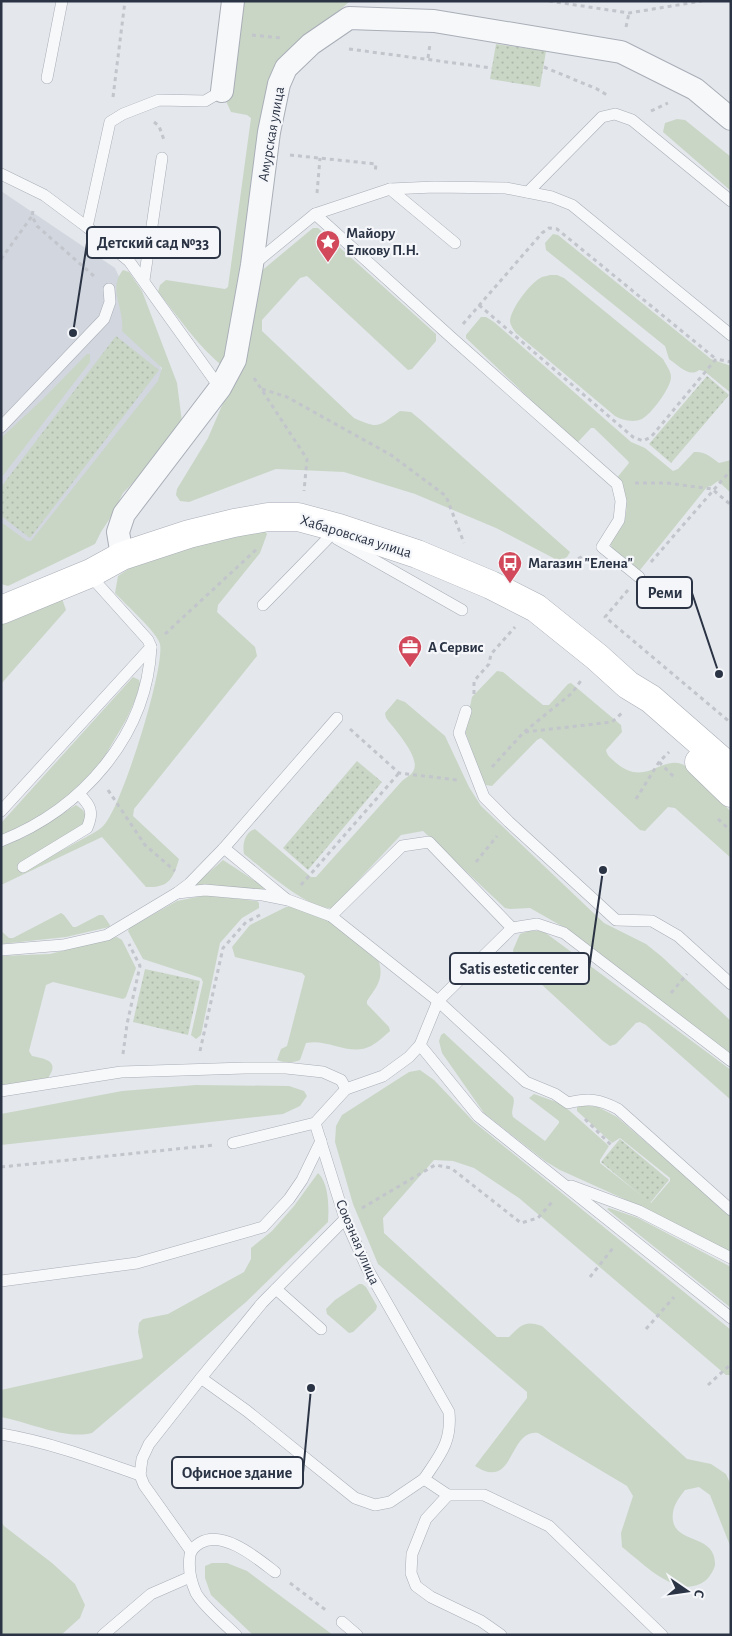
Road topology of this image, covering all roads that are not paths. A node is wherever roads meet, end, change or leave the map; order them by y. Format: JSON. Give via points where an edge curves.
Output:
{"nodes":[{"id":1,"x":62,"y":1,"type":"edge"},
{"id":2,"x":233,"y":1,"type":"edge"},
{"id":3,"x":47,"y":78,"type":"dead end"},
{"id":4,"x":222,"y":91,"type":"joint"},
{"id":5,"x":731,"y":119,"type":"edge"},
{"id":6,"x":162,"y":158,"type":"road end"},
{"id":7,"x":1,"y":174,"type":"edge"},
{"id":8,"x":390,"y":189,"type":"junction"},
{"id":9,"x":528,"y":192,"type":"junction"},
{"id":10,"x":731,"y":201,"type":"edge"},
{"id":11,"x":314,"y":214,"type":"junction"},
{"id":12,"x":87,"y":227,"type":"junction"},
{"id":13,"x":455,"y":243,"type":"dead end"},
{"id":14,"x":252,"y":266,"type":"junction"},
{"id":15,"x":144,"y":280,"type":"junction"},
{"id":16,"x":109,"y":289,"type":"road end"},
{"id":17,"x":731,"y":335,"type":"edge"},
{"id":18,"x":220,"y":388,"type":"junction"},
{"id":19,"x":1,"y":428,"type":"edge"},
{"id":20,"x":335,"y":532,"type":"junction"},
{"id":21,"x":122,"y":556,"type":"junction"},
{"id":22,"x":91,"y":573,"type":"junction"},
{"id":23,"x":638,"y":577,"type":"dead end"},
{"id":24,"x":263,"y":605,"type":"dead end"},
{"id":25,"x":1,"y":610,"type":"edge"},
{"id":26,"x":462,"y":610,"type":"dead end"},
{"id":27,"x":152,"y":647,"type":"junction"},
{"id":28,"x":628,"y":685,"type":"junction"},
{"id":29,"x":466,"y":712,"type":"dead end"},
{"id":30,"x":337,"y":718,"type":"dead end"},
{"id":31,"x":731,"y":769,"type":"edge"},
{"id":32,"x":731,"y":793,"type":"edge"},
{"id":33,"x":80,"y":794,"type":"junction"},
{"id":34,"x":1,"y":811,"type":"edge"},
{"id":35,"x":1,"y":841,"type":"edge"},
{"id":36,"x":224,"y":848,"type":"junction"},
{"id":37,"x":23,"y":867,"type":"dead end"},
{"id":38,"x":177,"y":892,"type":"junction"},
{"id":39,"x":288,"y":900,"type":"junction"},
{"id":40,"x":331,"y":916,"type":"junction"},
{"id":41,"x":512,"y":928,"type":"junction"},
{"id":42,"x":1,"y":950,"type":"edge"},
{"id":43,"x":731,"y":984,"type":"edge"},
{"id":44,"x":438,"y":1001,"type":"junction"},
{"id":45,"x":420,"y":1045,"type":"junction"},
{"id":46,"x":731,"y":1061,"type":"edge"},
{"id":47,"x":346,"y":1089,"type":"junction"},
{"id":48,"x":1,"y":1091,"type":"edge"},
{"id":49,"x":315,"y":1123,"type":"junction"},
{"id":50,"x":321,"y":1141,"type":"junction"},
{"id":51,"x":233,"y":1143,"type":"road end"},
{"id":52,"x":560,"y":1182,"type":"junction"},
{"id":53,"x":731,"y":1210,"type":"edge"},
{"id":54,"x":345,"y":1219,"type":"junction"},
{"id":55,"x":731,"y":1258,"type":"edge"},
{"id":56,"x":1,"y":1282,"type":"edge"},
{"id":57,"x":276,"y":1289,"type":"junction"},
{"id":58,"x":731,"y":1318,"type":"edge"},
{"id":59,"x":321,"y":1329,"type":"dead end"},
{"id":60,"x":201,"y":1378,"type":"junction"},
{"id":61,"x":1,"y":1434,"type":"edge"},
{"id":62,"x":140,"y":1475,"type":"junction"},
{"id":63,"x":424,"y":1479,"type":"junction"},
{"id":64,"x":448,"y":1495,"type":"junction"},
{"id":65,"x":191,"y":1551,"type":"junction"},
{"id":66,"x":275,"y":1572,"type":"road end"},
{"id":67,"x":190,"y":1577,"type":"junction"},
{"id":68,"x":342,"y":1622,"type":"road end"},
{"id":69,"x":102,"y":1635,"type":"edge"},
{"id":70,"x":236,"y":1635,"type":"edge"},
{"id":71,"x":357,"y":1635,"type":"edge"},
{"id":72,"x":501,"y":1635,"type":"edge"},
{"id":73,"x":662,"y":1635,"type":"edge"}],
"edges":[{"from":1,"to":3,"type":"lane"},
{"from":2,"to":4,"type":"street"},
{"from":4,"to":12,"type":"lane","via":[[205,101],[158,100],[110,122]]},
{"from":5,"to":14,"type":"street","name":"Амурская улица","via":[[695,89],[621,52],[434,21],[349,18],[311,44],[286,68],[279,84]]},
{"from":6,"to":15,"type":"lane"},
{"from":7,"to":12,"type":"lane","via":[[44,195]]},
{"from":8,"to":9,"type":"lane","via":[[484,187]]},
{"from":8,"to":11,"type":"lane"},
{"from":8,"to":13,"type":"lane"},
{"from":9,"to":10,"type":"lane","via":[[602,117],[615,114],[632,120]]},
{"from":9,"to":17,"type":"lane","via":[[572,205]]},
{"from":11,"to":14,"type":"lane"},
{"from":11,"to":23,"type":"lane","via":[[617,484],[621,501],[619,520],[602,547]]},
{"from":12,"to":15,"type":"lane","via":[[129,261]]},
{"from":14,"to":18,"type":"street","name":"Амурская улица","via":[[235,360]]},
{"from":15,"to":18,"type":"lane"},
{"from":16,"to":19,"type":"lane","via":[[110,302],[104,320]]},
{"from":18,"to":21,"type":"street","name":"Амурская улица","via":[[124,514],[118,532]]},
{"from":20,"to":21,"type":"main road","name":"Хабаровская улица","via":[[298,517],[268,517],[189,534]]},
{"from":20,"to":24,"type":"lane"},
{"from":20,"to":26,"type":"lane"},
{"from":20,"to":28,"type":"main road","name":"Хабаровская улица","via":[[417,554],[536,608]]},
{"from":21,"to":22,"type":"main road","name":"Хабаровская улица"},
{"from":22,"to":25,"type":"main road","name":"Хабаровская улица"},
{"from":22,"to":27,"type":"lane"},
{"from":27,"to":33,"type":"lane","via":[[144,693],[133,719],[112,758]]},
{"from":27,"to":34,"type":"lane"},
{"from":28,"to":31,"type":"main road","name":"Хабаровская улица","via":[[651,699]]},
{"from":28,"to":32,"type":"main road","name":"Хабаровская улица","via":[[637,699]]},
{"from":29,"to":43,"type":"lane","via":[[459,733],[484,797],[616,920],[652,920],[678,936]]},
{"from":30,"to":36,"type":"lane"},
{"from":33,"to":35,"type":"lane","via":[[24,832]]},
{"from":33,"to":37,"type":"lane","via":[[88,803],[92,817],[87,828]]},
{"from":36,"to":38,"type":"lane"},
{"from":36,"to":39,"type":"lane"},
{"from":38,"to":39,"type":"lane","via":[[205,890]]},
{"from":38,"to":42,"type":"lane","via":[[107,935],[63,945]]},
{"from":39,"to":40,"type":"lane"},
{"from":40,"to":41,"type":"lane","via":[[402,846],[429,842]]},
{"from":40,"to":44,"type":"lane"},
{"from":41,"to":44,"type":"lane"},
{"from":41,"to":46,"type":"lane","via":[[536,924],[564,933]]},
{"from":44,"to":45,"type":"lane"},
{"from":44,"to":53,"type":"lane","via":[[526,1082],[568,1103],[603,1101],[618,1109]]},
{"from":45,"to":47,"type":"lane","via":[[383,1076]]},
{"from":45,"to":52,"type":"lane","via":[[478,1116]]},
{"from":47,"to":48,"type":"lane","via":[[341,1080],[324,1072],[286,1068],[196,1068],[121,1072]]},
{"from":47,"to":49,"type":"lane"},
{"from":49,"to":50,"type":"lane","name":"Союзная улица"},
{"from":49,"to":51,"type":"lane"},
{"from":50,"to":54,"type":"lane","name":"Союзная улица"},
{"from":50,"to":56,"type":"lane","via":[[289,1199],[262,1226],[137,1263]]},
{"from":52,"to":55,"type":"lane","via":[[639,1211]]},
{"from":52,"to":58,"type":"lane"},
{"from":54,"to":57,"type":"lane"},
{"from":54,"to":63,"type":"lane","name":"Союзная улица","via":[[367,1268],[449,1412],[446,1445]]},
{"from":57,"to":59,"type":"lane"},
{"from":57,"to":60,"type":"lane"},
{"from":60,"to":62,"type":"lane","via":[[149,1444],[142,1459]]},
{"from":60,"to":63,"type":"lane","via":[[355,1498],[375,1504],[390,1502]]},
{"from":61,"to":62,"type":"lane","via":[[76,1452]]},
{"from":62,"to":65,"type":"lane"},
{"from":63,"to":64,"type":"lane"},
{"from":64,"to":72,"type":"lane","via":[[426,1519],[412,1554],[411,1573],[416,1586],[431,1597],[481,1620]]},
{"from":64,"to":73,"type":"lane","via":[[484,1494],[549,1526]]},
{"from":65,"to":66,"type":"lane","via":[[207,1540],[234,1544]]},
{"from":65,"to":67,"type":"lane"},
{"from":67,"to":69,"type":"lane","via":[[151,1594]]},
{"from":67,"to":70,"type":"lane","via":[[197,1594]]},
{"from":68,"to":71,"type":"lane"}]}
